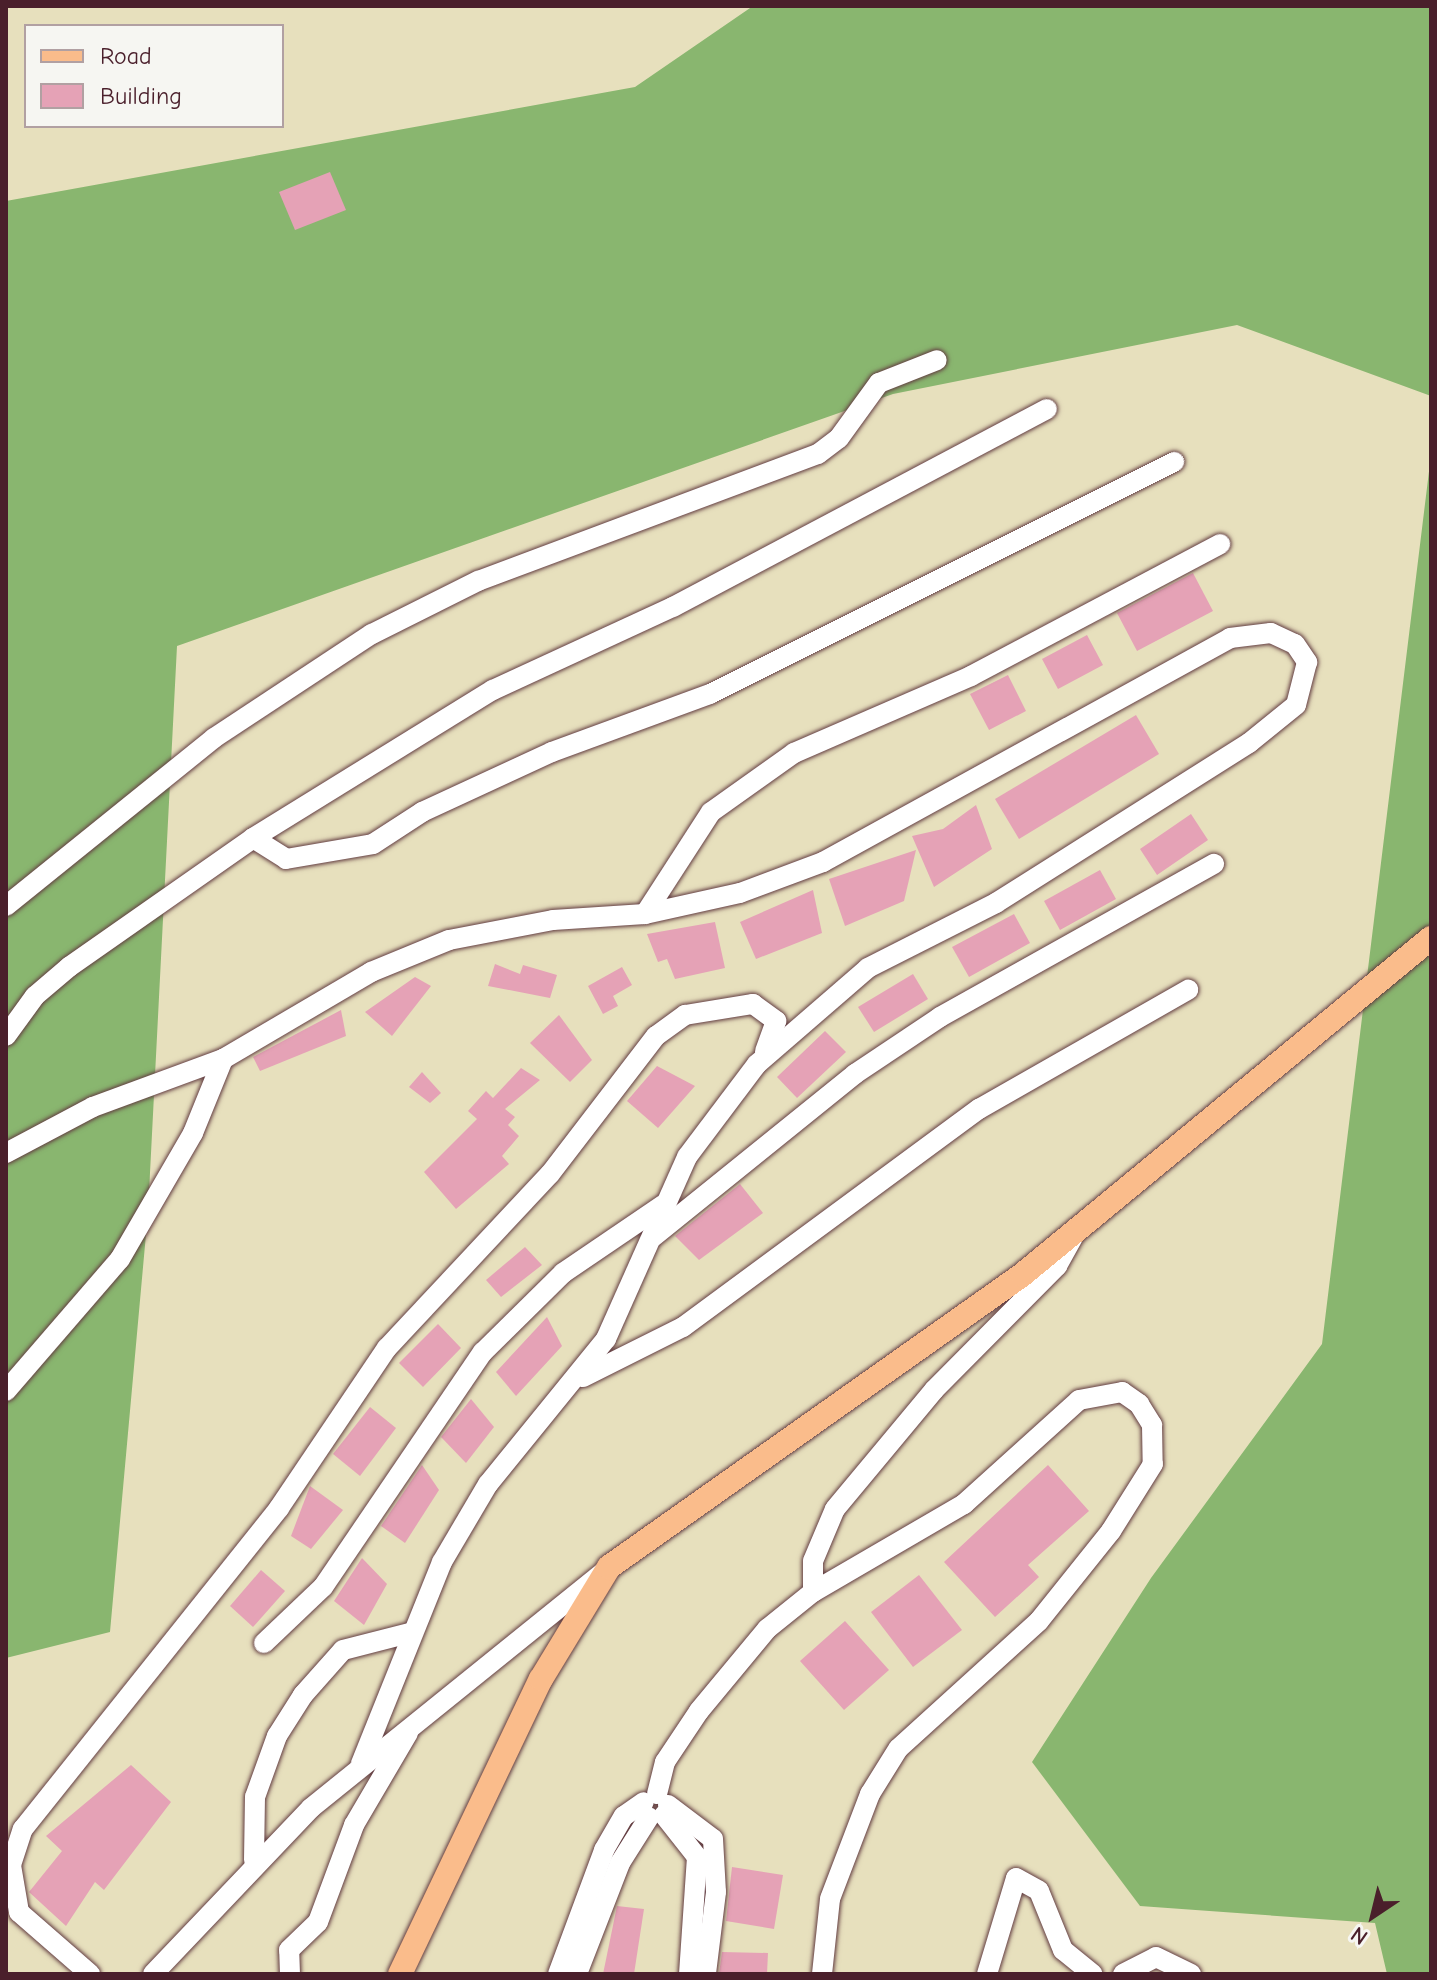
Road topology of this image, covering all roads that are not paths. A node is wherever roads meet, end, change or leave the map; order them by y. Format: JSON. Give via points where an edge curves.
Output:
{"nodes":[{"id":1,"x":937,"y":360,"type":"dead end"},
{"id":2,"x":1047,"y":409,"type":"dead end"},
{"id":3,"x":1174,"y":462,"type":"dead end"},
{"id":4,"x":1220,"y":544,"type":"dead end"},
{"id":5,"x":253,"y":838,"type":"junction"},
{"id":6,"x":1214,"y":864,"type":"dead end"},
{"id":7,"x":6,"y":906,"type":"edge"},
{"id":8,"x":645,"y":914,"type":"junction"},
{"id":9,"x":1431,"y":938,"type":"edge"},
{"id":10,"x":1188,"y":990,"type":"dead end"},
{"id":11,"x":6,"y":1036,"type":"edge"},
{"id":12,"x":223,"y":1059,"type":"junction"},
{"id":13,"x":762,"y":1059,"type":"junction"},
{"id":14,"x":6,"y":1153,"type":"edge"},
{"id":15,"x":663,"y":1205,"type":"junction"},
{"id":16,"x":1075,"y":1232,"type":"junction"},
{"id":17,"x":653,"y":1237,"type":"junction"},
{"id":18,"x":580,"y":1379,"type":"junction"},
{"id":19,"x":6,"y":1391,"type":"edge"},
{"id":20,"x":609,"y":1567,"type":"junction"},
{"id":21,"x":813,"y":1592,"type":"junction"},
{"id":22,"x":409,"y":1633,"type":"junction"},
{"id":23,"x":264,"y":1643,"type":"dead end"},
{"id":24,"x":415,"y":1721,"type":"junction"},
{"id":25,"x":361,"y":1764,"type":"junction"},
{"id":26,"x":657,"y":1807,"type":"junction"},
{"id":27,"x":254,"y":1860,"type":"junction"},
{"id":28,"x":592,"y":1874,"type":"junction"},
{"id":29,"x":612,"y":1884,"type":"junction"},
{"id":30,"x":90,"y":1974,"type":"edge"},
{"id":31,"x":153,"y":1974,"type":"edge"},
{"id":32,"x":290,"y":1974,"type":"edge"},
{"id":33,"x":400,"y":1974,"type":"edge"},
{"id":34,"x":558,"y":1974,"type":"edge"},
{"id":35,"x":577,"y":1974,"type":"edge"},
{"id":36,"x":689,"y":1974,"type":"edge"},
{"id":37,"x":706,"y":1974,"type":"edge"},
{"id":38,"x":822,"y":1974,"type":"edge"},
{"id":39,"x":987,"y":1974,"type":"edge"},
{"id":40,"x":1093,"y":1974,"type":"edge"},
{"id":41,"x":1123,"y":1974,"type":"edge"},
{"id":42,"x":1191,"y":1974,"type":"edge"}],
"edges":[{"from":1,"to":7,"type":"street","via":[[879,383],[839,438],[818,454],[478,581],[372,634],[214,738]]},
{"from":2,"to":5,"type":"street","via":[[673,607],[493,690]]},
{"from":3,"to":5,"type":"street","via":[[710,694],[552,752],[422,812],[373,844],[286,859]]},
{"from":4,"to":8,"type":"street","via":[[971,676],[881,710],[783,760],[711,812]]},
{"from":5,"to":11,"type":"street","via":[[69,967],[35,996]]},
{"from":6,"to":17,"type":"street","via":[[928,1025],[703,1191]]},
{"from":8,"to":12,"type":"street","via":[[553,920],[449,940],[371,972]]},
{"from":8,"to":13,"type":"street","via":[[740,893],[823,862],[1230,638],[1271,633],[1295,644],[1307,662],[1307,680],[1296,705],[1249,743],[996,903],[868,968]]},
{"from":9,"to":16,"type":"main road"},
{"from":10,"to":18,"type":"street","via":[[979,1109],[683,1327]]},
{"from":12,"to":14,"type":"street","via":[[93,1107]]},
{"from":12,"to":19,"type":"street","via":[[193,1133],[120,1259]]},
{"from":13,"to":15,"type":"street","via":[[687,1157]]},
{"from":13,"to":30,"type":"street","via":[[776,1021],[753,1004],[685,1015],[656,1036],[550,1174],[387,1348],[279,1508],[23,1829],[11,1865],[19,1912]]},
{"from":15,"to":17,"type":"street"},
{"from":15,"to":23,"type":"street","via":[[563,1273],[483,1352],[323,1587]]},
{"from":16,"to":20,"type":"main road"},
{"from":16,"to":21,"type":"street","via":[[1057,1266],[934,1390],[835,1509],[813,1561]]},
{"from":17,"to":18,"type":"street","via":[[638,1280]]},
{"from":18,"to":22,"type":"street","via":[[488,1484]]},
{"from":20,"to":24,"type":"street"},
{"from":20,"to":33,"type":"main road","via":[[541,1679]]},
{"from":21,"to":26,"type":"street","via":[[733,1664],[665,1762]]},
{"from":21,"to":38,"type":"street","via":[[964,1504],[1089,1395],[1122,1392],[1152,1425],[1153,1464],[1072,1586],[925,1720],[886,1766],[839,1869]]},
{"from":22,"to":25,"type":"street"},
{"from":22,"to":27,"type":"street","via":[[343,1650],[303,1695],[277,1736],[255,1797]]},
{"from":24,"to":25,"type":"street"},
{"from":24,"to":32,"type":"street","via":[[354,1825],[318,1922],[289,1950]]},
{"from":25,"to":27,"type":"street"},
{"from":26,"to":28,"type":"street","via":[[619,1823]]},
{"from":26,"to":29,"type":"street"},
{"from":26,"to":36,"type":"street","via":[[697,1857]]},
{"from":26,"to":37,"type":"street","via":[[713,1839],[716,1892]]},
{"from":27,"to":31,"type":"street"},
{"from":28,"to":29,"type":"street"},
{"from":28,"to":34,"type":"street"},
{"from":29,"to":35,"type":"street"},
{"from":39,"to":40,"type":"street","via":[[1016,1878],[1039,1891],[1063,1950]]},
{"from":41,"to":42,"type":"street","via":[[1156,1957]]}]}
